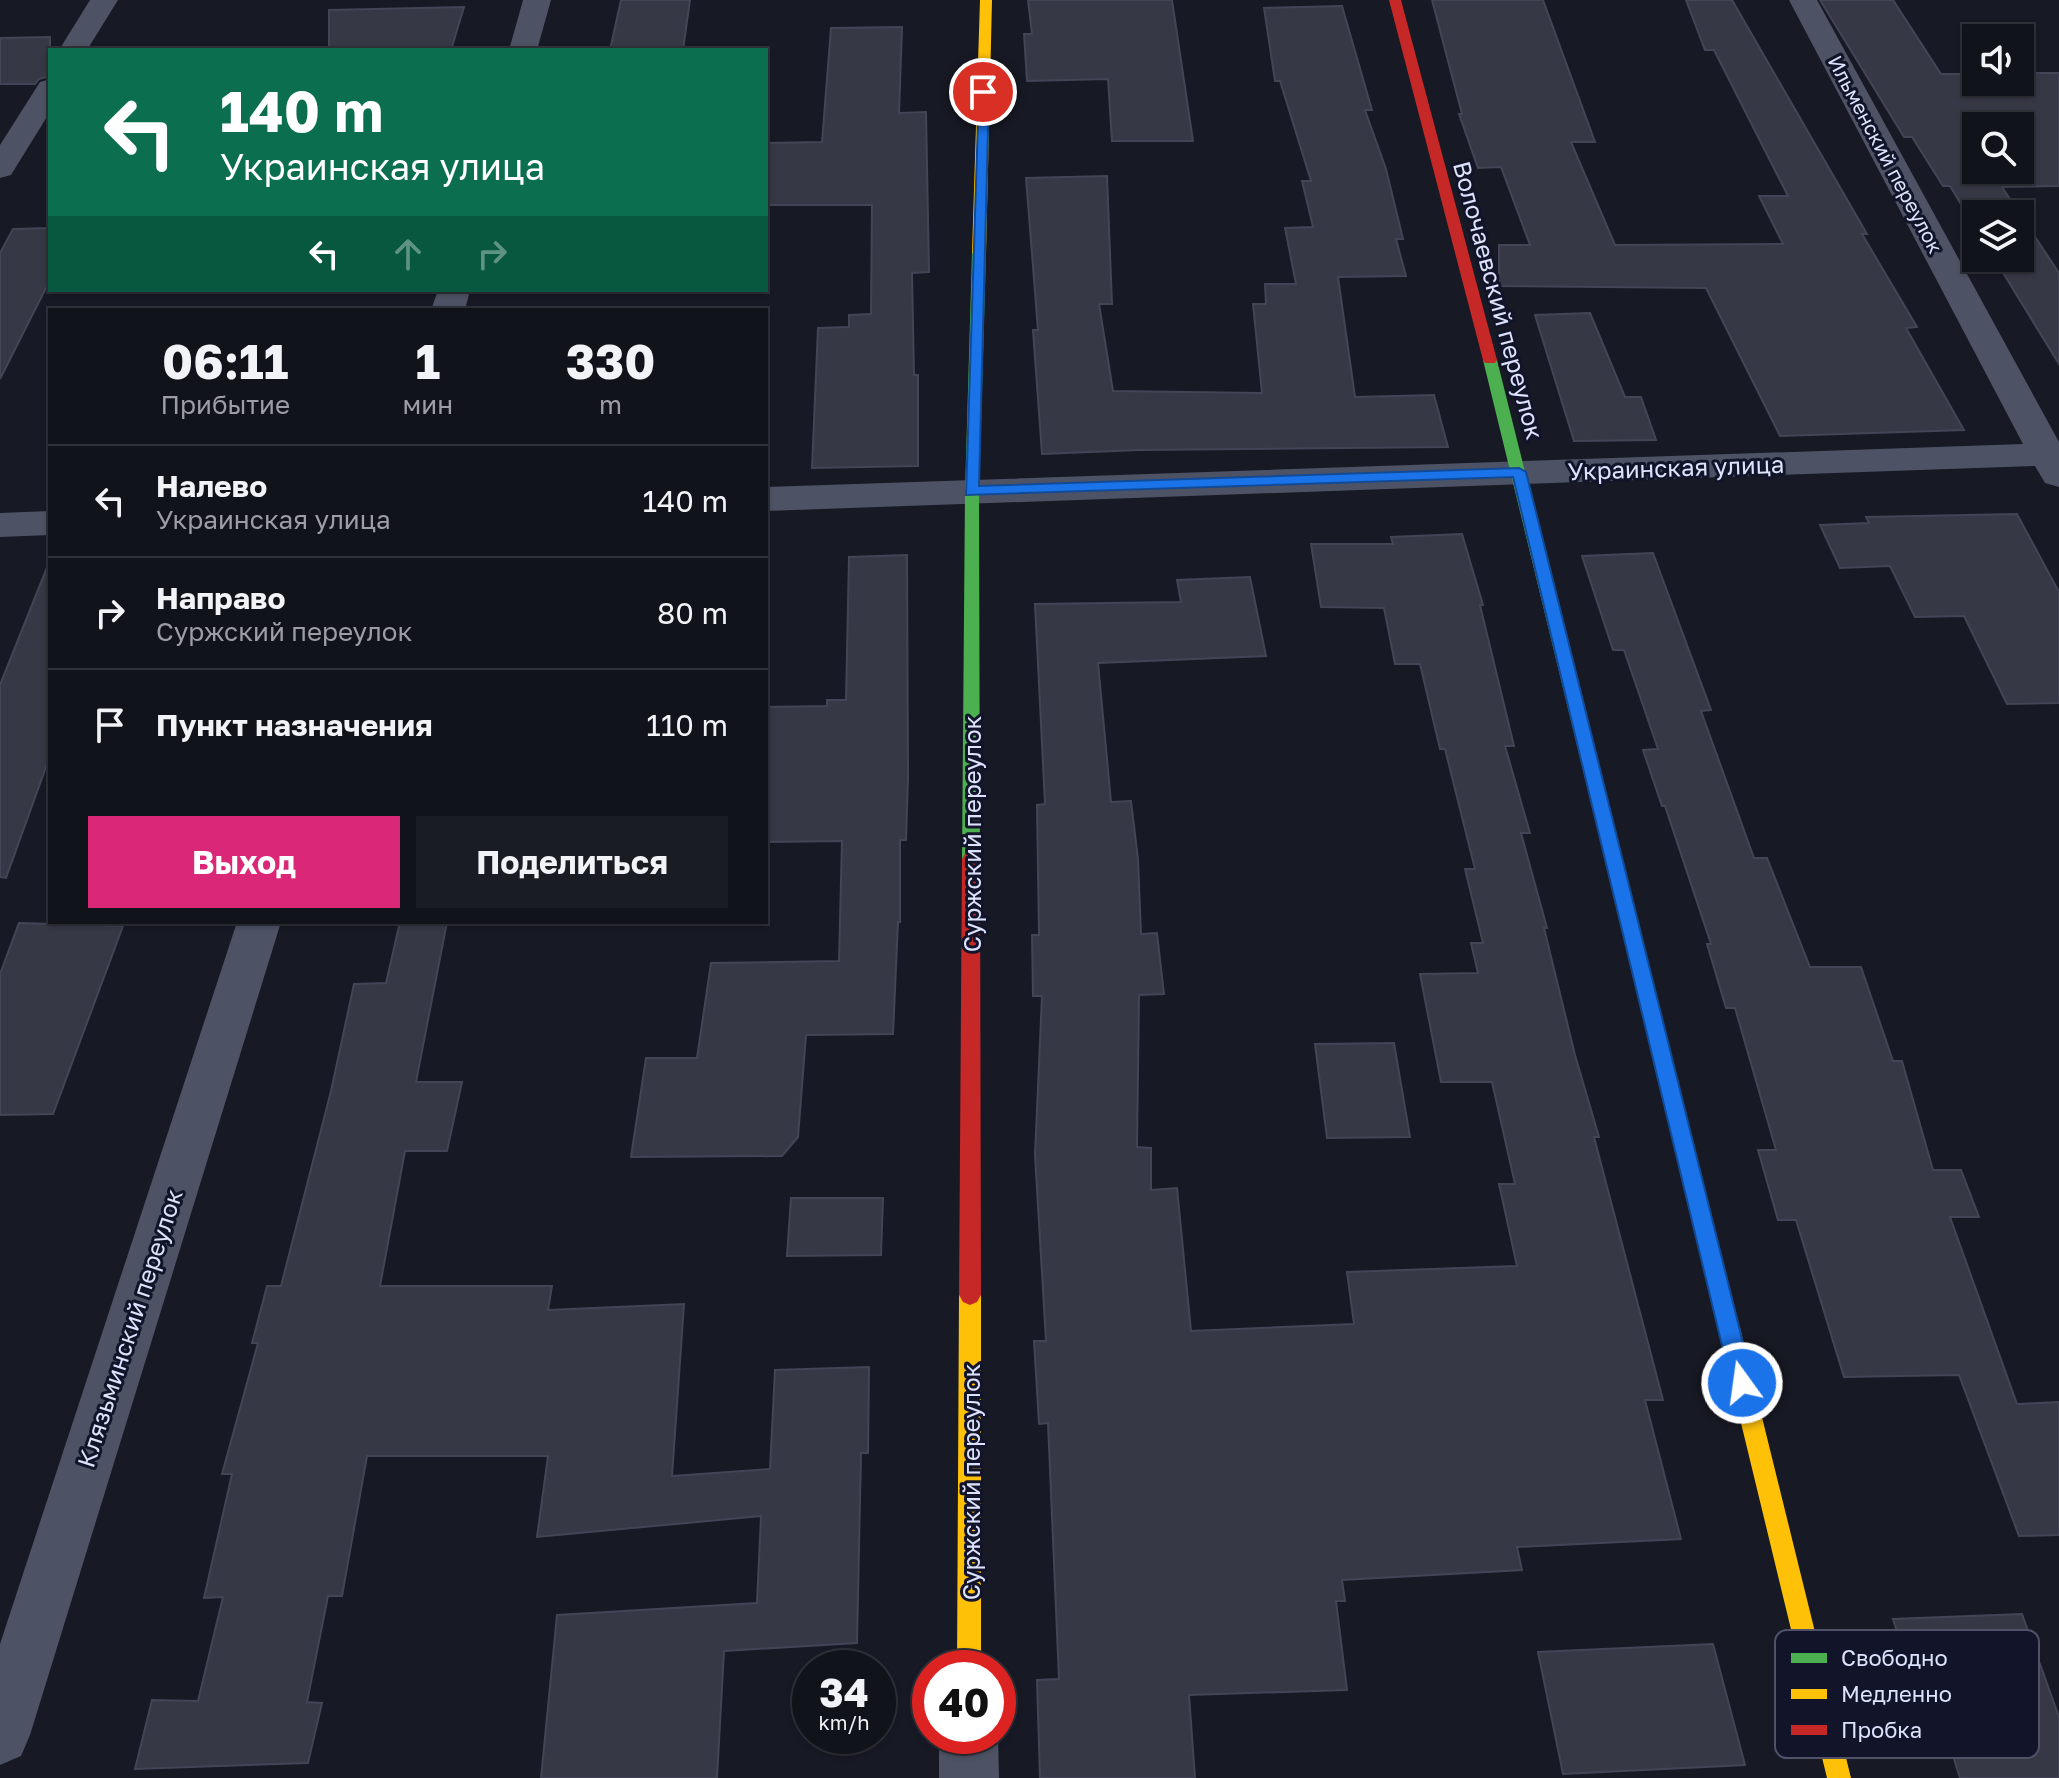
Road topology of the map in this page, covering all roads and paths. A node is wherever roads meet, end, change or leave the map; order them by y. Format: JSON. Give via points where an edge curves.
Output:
{"nodes":[{"id":1,"x":104,"y":0,"type":"edge"},
{"id":2,"x":537,"y":0,"type":"edge"},
{"id":3,"x":986,"y":0,"type":"edge"},
{"id":4,"x":1395,"y":0,"type":"edge"},
{"id":5,"x":1803,"y":0,"type":"edge"},
{"id":6,"x":74,"y":48,"type":"edge"},
{"id":7,"x":524,"y":48,"type":"edge"},
{"id":8,"x":48,"y":91,"type":"edge"},
{"id":9,"x":0,"y":169,"type":"edge"},
{"id":10,"x":2055,"y":462,"type":"edge"},
{"id":11,"x":1519,"y":472,"type":"junction"},
{"id":12,"x":972,"y":492,"type":"junction"},
{"id":13,"x":768,"y":499,"type":"edge"},
{"id":14,"x":48,"y":523,"type":"edge"},
{"id":15,"x":0,"y":525,"type":"edge"},
{"id":16,"x":258,"y":924,"type":"edge"},
{"id":17,"x":1803,"y":1630,"type":"edge"},
{"id":18,"x":969,"y":1650,"type":"edge"},
{"id":19,"x":0,"y":1735,"type":"edge"},
{"id":20,"x":969,"y":1754,"type":"edge"},
{"id":21,"x":1834,"y":1758,"type":"edge"},
{"id":22,"x":969,"y":1778,"type":"edge"},
{"id":23,"x":1839,"y":1778,"type":"edge"}],
"edges":[{"from":1,"to":6,"type":"street"},
{"from":2,"to":7,"type":"street"},
{"from":3,"to":12,"type":"street","name":"Суржский переулок"},
{"from":4,"to":11,"type":"street","name":"Волочаевский переулок"},
{"from":5,"to":10,"type":"street","name":"Ильменский переулок"},
{"from":8,"to":9,"type":"street"},
{"from":10,"to":11,"type":"street","name":"Украинская улица"},
{"from":11,"to":12,"type":"street","name":"Украинская улица"},
{"from":11,"to":17,"type":"street","name":"Волочаевский переулок"},
{"from":12,"to":13,"type":"street","name":"Украинская улица"},
{"from":12,"to":18,"type":"street","name":"Суржский переулок"},
{"from":14,"to":15,"type":"street"},
{"from":16,"to":19,"type":"street","name":"Клязьминский переулок"},
{"from":20,"to":22,"type":"street"},
{"from":21,"to":23,"type":"street","name":"Волочаевский переулок"}]}
